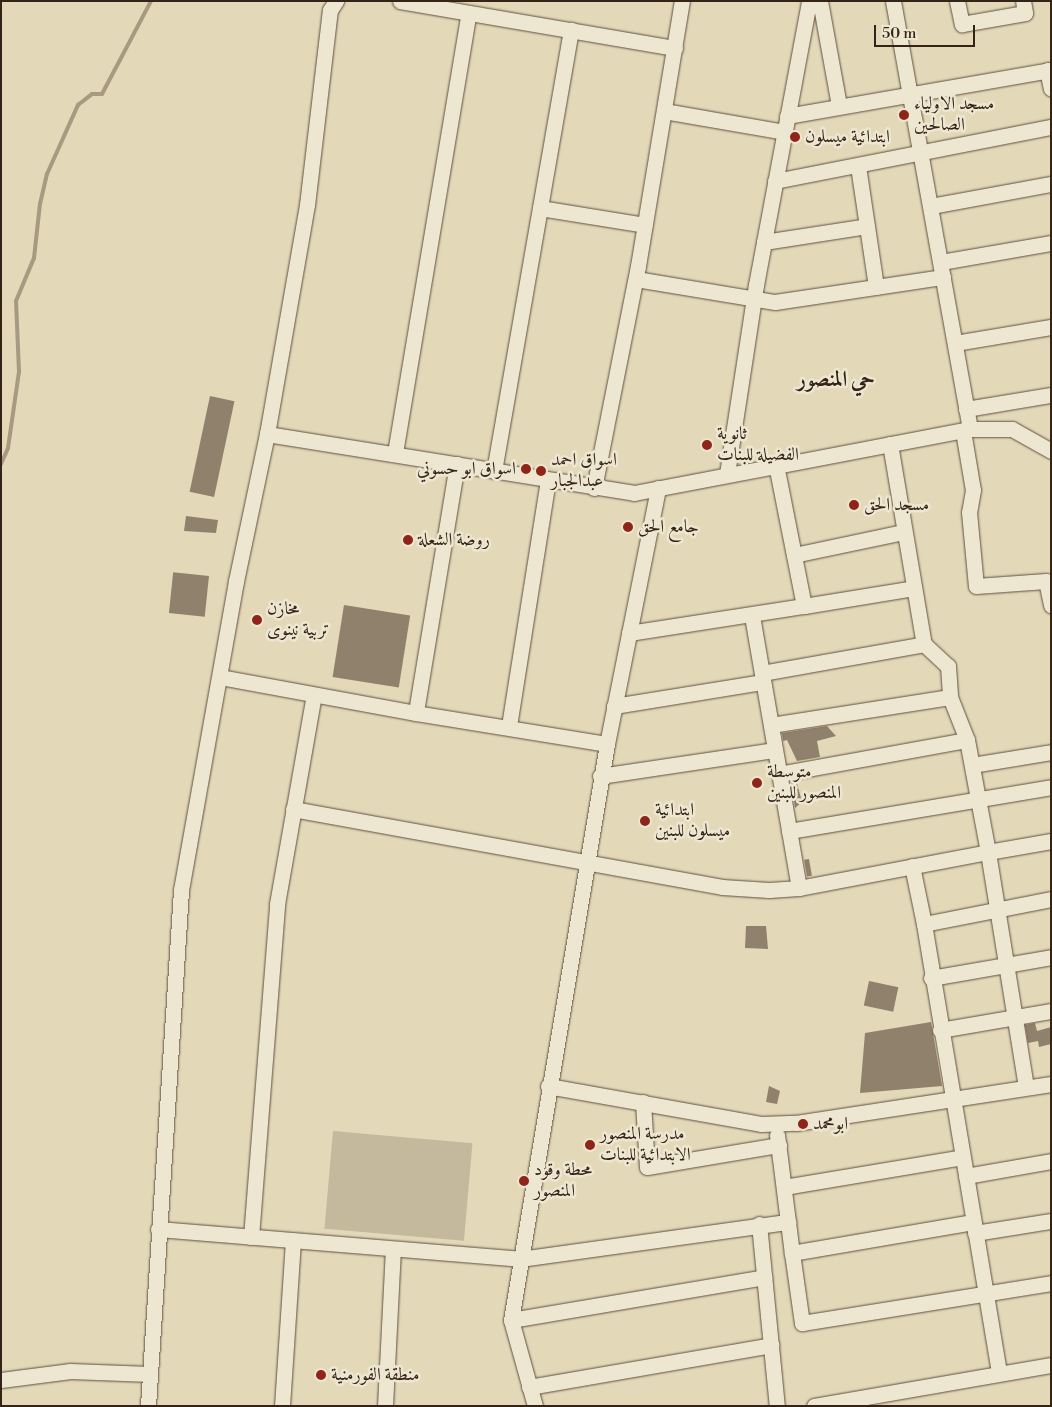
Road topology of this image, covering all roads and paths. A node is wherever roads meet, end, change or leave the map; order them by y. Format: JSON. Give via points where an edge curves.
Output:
{"nodes":[{"id":1,"x":336,"y":1,"type":"edge"},
{"id":2,"x":400,"y":1,"type":"edge"},
{"id":3,"x":682,"y":1,"type":"edge"},
{"id":4,"x":809,"y":1,"type":"edge"},
{"id":5,"x":820,"y":1,"type":"edge"},
{"id":6,"x":893,"y":1,"type":"edge"},
{"id":7,"x":957,"y":1,"type":"edge"},
{"id":8,"x":1023,"y":1,"type":"edge"},
{"id":9,"x":427,"y":3,"type":"edge"},
{"id":10,"x":469,"y":13,"type":"junction"},
{"id":11,"x":572,"y":30,"type":"junction"},
{"id":12,"x":675,"y":48,"type":"junction"},
{"id":13,"x":1049,"y":70,"type":"edge"},
{"id":14,"x":1051,"y":88,"type":"edge"},
{"id":15,"x":911,"y":93,"type":"junction"},
{"id":16,"x":839,"y":106,"type":"junction"},
{"id":17,"x":664,"y":112,"type":"junction"},
{"id":18,"x":787,"y":116,"type":"junction"},
{"id":19,"x":1051,"y":127,"type":"edge"},
{"id":20,"x":784,"y":132,"type":"junction"},
{"id":21,"x":922,"y":154,"type":"junction"},
{"id":22,"x":858,"y":166,"type":"junction"},
{"id":23,"x":775,"y":181,"type":"junction"},
{"id":24,"x":1051,"y":184,"type":"edge"},
{"id":25,"x":931,"y":206,"type":"junction"},
{"id":26,"x":540,"y":208,"type":"junction"},
{"id":27,"x":645,"y":225,"type":"junction"},
{"id":28,"x":867,"y":226,"type":"junction"},
{"id":29,"x":764,"y":242,"type":"junction"},
{"id":30,"x":1051,"y":243,"type":"edge"},
{"id":31,"x":942,"y":270,"type":"junction"},
{"id":32,"x":636,"y":279,"type":"junction"},
{"id":33,"x":876,"y":287,"type":"junction"},
{"id":34,"x":754,"y":299,"type":"junction"},
{"id":35,"x":1051,"y":327,"type":"edge"},
{"id":36,"x":955,"y":343,"type":"junction"},
{"id":37,"x":1051,"y":394,"type":"edge"},
{"id":38,"x":966,"y":409,"type":"junction"},
{"id":39,"x":966,"y":430,"type":"junction"},
{"id":40,"x":267,"y":434,"type":"junction"},
{"id":41,"x":890,"y":444,"type":"junction"},
{"id":42,"x":1051,"y":451,"type":"edge"},
{"id":43,"x":395,"y":453,"type":"junction"},
{"id":44,"x":458,"y":464,"type":"junction"},
{"id":45,"x":776,"y":465,"type":"junction"},
{"id":46,"x":494,"y":471,"type":"junction"},
{"id":47,"x":728,"y":474,"type":"junction"},
{"id":48,"x":548,"y":480,"type":"junction"},
{"id":49,"x":594,"y":488,"type":"junction"},
{"id":50,"x":658,"y":488,"type":"junction"},
{"id":51,"x":903,"y":532,"type":"junction"},
{"id":52,"x":794,"y":555,"type":"junction"},
{"id":53,"x":914,"y":588,"type":"junction"},
{"id":54,"x":1051,"y":605,"type":"edge"},
{"id":55,"x":804,"y":606,"type":"junction"},
{"id":56,"x":752,"y":614,"type":"junction"},
{"id":57,"x":629,"y":633,"type":"junction"},
{"id":58,"x":924,"y":644,"type":"junction"},
{"id":59,"x":220,"y":677,"type":"junction"},
{"id":60,"x":763,"y":678,"type":"junction"},
{"id":61,"x":314,"y":695,"type":"junction"},
{"id":62,"x":950,"y":697,"type":"junction"},
{"id":63,"x":614,"y":706,"type":"junction"},
{"id":64,"x":416,"y":713,"type":"junction"},
{"id":65,"x":771,"y":725,"type":"junction"},
{"id":66,"x":509,"y":726,"type":"junction"},
{"id":67,"x":967,"y":740,"type":"junction"},
{"id":68,"x":607,"y":744,"type":"junction"},
{"id":69,"x":775,"y":750,"type":"junction"},
{"id":70,"x":1051,"y":752,"type":"edge"},
{"id":71,"x":972,"y":765,"type":"junction"},
{"id":72,"x":780,"y":774,"type":"junction"},
{"id":73,"x":600,"y":776,"type":"junction"},
{"id":74,"x":1051,"y":786,"type":"edge"},
{"id":75,"x":978,"y":801,"type":"junction"},
{"id":76,"x":293,"y":809,"type":"junction"},
{"id":77,"x":789,"y":830,"type":"junction"},
{"id":78,"x":1051,"y":841,"type":"edge"},
{"id":79,"x":988,"y":852,"type":"junction"},
{"id":80,"x":586,"y":863,"type":"junction"},
{"id":81,"x":912,"y":866,"type":"junction"},
{"id":82,"x":799,"y":888,"type":"junction"},
{"id":83,"x":1051,"y":900,"type":"edge"},
{"id":84,"x":997,"y":909,"type":"junction"},
{"id":85,"x":924,"y":924,"type":"junction"},
{"id":86,"x":1051,"y":957,"type":"edge"},
{"id":87,"x":1006,"y":965,"type":"junction"},
{"id":88,"x":931,"y":978,"type":"junction"},
{"id":89,"x":1051,"y":1011,"type":"edge"},
{"id":90,"x":1015,"y":1017,"type":"junction"},
{"id":91,"x":940,"y":1030,"type":"junction"},
{"id":92,"x":1051,"y":1084,"type":"edge"},
{"id":93,"x":548,"y":1086,"type":"junction"},
{"id":94,"x":1026,"y":1087,"type":"junction"},
{"id":95,"x":953,"y":1099,"type":"junction"},
{"id":96,"x":643,"y":1102,"type":"junction"},
{"id":97,"x":776,"y":1124,"type":"junction"},
{"id":98,"x":779,"y":1145,"type":"junction"},
{"id":99,"x":962,"y":1157,"type":"junction"},
{"id":100,"x":1051,"y":1161,"type":"edge"},
{"id":101,"x":966,"y":1176,"type":"junction"},
{"id":102,"x":784,"y":1187,"type":"junction"},
{"id":103,"x":1051,"y":1221,"type":"edge"},
{"id":104,"x":788,"y":1222,"type":"junction"},
{"id":105,"x":759,"y":1224,"type":"junction"},
{"id":106,"x":974,"y":1227,"type":"junction"},
{"id":107,"x":158,"y":1229,"type":"junction"},
{"id":108,"x":251,"y":1237,"type":"junction"},
{"id":109,"x":293,"y":1240,"type":"junction"},
{"id":110,"x":393,"y":1249,"type":"junction"},
{"id":111,"x":792,"y":1253,"type":"junction"},
{"id":112,"x":520,"y":1259,"type":"junction"},
{"id":113,"x":764,"y":1277,"type":"junction"},
{"id":114,"x":1051,"y":1283,"type":"edge"},
{"id":115,"x":985,"y":1293,"type":"junction"},
{"id":116,"x":511,"y":1320,"type":"junction"},
{"id":117,"x":771,"y":1344,"type":"junction"},
{"id":118,"x":1051,"y":1365,"type":"edge"},
{"id":119,"x":999,"y":1373,"type":"junction"},
{"id":120,"x":150,"y":1374,"type":"junction"},
{"id":121,"x":1,"y":1380,"type":"edge"},
{"id":122,"x":529,"y":1387,"type":"junction"},
{"id":123,"x":148,"y":1406,"type":"edge"},
{"id":124,"x":282,"y":1406,"type":"edge"},
{"id":125,"x":385,"y":1406,"type":"edge"},
{"id":126,"x":535,"y":1406,"type":"edge"},
{"id":127,"x":777,"y":1406,"type":"edge"},
{"id":128,"x":814,"y":1406,"type":"edge"}],
"edges":[{"from":1,"to":40,"type":"street","via":[[330,10],[307,205]]},
{"from":2,"to":9,"type":"street"},
{"from":3,"to":12,"type":"street"},
{"from":4,"to":18,"type":"street"},
{"from":5,"to":16,"type":"street"},
{"from":6,"to":15,"type":"street"},
{"from":7,"to":8,"type":"street","via":[[962,24],[1024,14]]},
{"from":9,"to":10,"type":"street"},
{"from":10,"to":11,"type":"street"},
{"from":10,"to":43,"type":"street"},
{"from":11,"to":12,"type":"street"},
{"from":11,"to":26,"type":"street"},
{"from":12,"to":17,"type":"street"},
{"from":13,"to":14,"type":"street"},
{"from":13,"to":15,"type":"street"},
{"from":15,"to":16,"type":"street"},
{"from":15,"to":21,"type":"street"},
{"from":16,"to":18,"type":"street"},
{"from":17,"to":20,"type":"street"},
{"from":17,"to":27,"type":"street"},
{"from":18,"to":20,"type":"street"},
{"from":19,"to":21,"type":"street"},
{"from":20,"to":23,"type":"street"},
{"from":21,"to":22,"type":"street"},
{"from":21,"to":25,"type":"street"},
{"from":22,"to":23,"type":"street"},
{"from":22,"to":28,"type":"street"},
{"from":23,"to":29,"type":"street"},
{"from":24,"to":25,"type":"street"},
{"from":25,"to":31,"type":"street"},
{"from":26,"to":27,"type":"street"},
{"from":26,"to":46,"type":"street"},
{"from":27,"to":32,"type":"street"},
{"from":28,"to":29,"type":"street"},
{"from":28,"to":33,"type":"street"},
{"from":29,"to":34,"type":"street"},
{"from":30,"to":31,"type":"street"},
{"from":31,"to":33,"type":"street"},
{"from":31,"to":36,"type":"street"},
{"from":32,"to":34,"type":"street"},
{"from":32,"to":49,"type":"street"},
{"from":33,"to":34,"type":"street","via":[[775,302]]},
{"from":34,"to":47,"type":"street"},
{"from":35,"to":36,"type":"street"},
{"from":36,"to":38,"type":"street"},
{"from":37,"to":38,"type":"street"},
{"from":38,"to":39,"type":"street"},
{"from":39,"to":41,"type":"street"},
{"from":39,"to":42,"type":"street","via":[[1012,429]]},
{"from":39,"to":54,"type":"street","via":[[973,490],[969,512],[976,586],[1046,581]]},
{"from":40,"to":43,"type":"street"},
{"from":40,"to":59,"type":"street","via":[[236,581]]},
{"from":41,"to":45,"type":"street"},
{"from":41,"to":51,"type":"street"},
{"from":43,"to":44,"type":"street"},
{"from":44,"to":46,"type":"street"},
{"from":44,"to":64,"type":"street"},
{"from":45,"to":47,"type":"street"},
{"from":45,"to":52,"type":"street"},
{"from":46,"to":48,"type":"street"},
{"from":47,"to":50,"type":"street"},
{"from":48,"to":49,"type":"street"},
{"from":48,"to":66,"type":"street"},
{"from":49,"to":50,"type":"street","via":[[634,493]]},
{"from":50,"to":57,"type":"street"},
{"from":51,"to":52,"type":"street"},
{"from":51,"to":53,"type":"street"},
{"from":52,"to":55,"type":"street"},
{"from":53,"to":55,"type":"street"},
{"from":53,"to":58,"type":"street"},
{"from":55,"to":56,"type":"street"},
{"from":56,"to":57,"type":"street"},
{"from":56,"to":60,"type":"street"},
{"from":57,"to":63,"type":"street"},
{"from":58,"to":60,"type":"street"},
{"from":58,"to":62,"type":"street","via":[[948,666]]},
{"from":59,"to":61,"type":"street"},
{"from":59,"to":107,"type":"street","via":[[181,890]]},
{"from":60,"to":63,"type":"street"},
{"from":60,"to":65,"type":"street"},
{"from":61,"to":64,"type":"street"},
{"from":61,"to":76,"type":"street"},
{"from":62,"to":65,"type":"street"},
{"from":62,"to":67,"type":"street"},
{"from":63,"to":68,"type":"street"},
{"from":64,"to":66,"type":"street"},
{"from":65,"to":69,"type":"street"},
{"from":66,"to":68,"type":"street"},
{"from":67,"to":71,"type":"street"},
{"from":67,"to":72,"type":"street"},
{"from":68,"to":73,"type":"street"},
{"from":69,"to":72,"type":"street"},
{"from":69,"to":73,"type":"street"},
{"from":70,"to":71,"type":"street"},
{"from":71,"to":75,"type":"street"},
{"from":72,"to":77,"type":"street"},
{"from":73,"to":80,"type":"street"},
{"from":74,"to":75,"type":"street"},
{"from":75,"to":77,"type":"street"},
{"from":75,"to":79,"type":"street"},
{"from":76,"to":80,"type":"street"},
{"from":76,"to":108,"type":"street","via":[[277,904]]},
{"from":77,"to":82,"type":"street"},
{"from":78,"to":79,"type":"street"},
{"from":79,"to":81,"type":"street"},
{"from":79,"to":84,"type":"street"},
{"from":80,"to":82,"type":"street","via":[[722,887]]},
{"from":80,"to":93,"type":"street"},
{"from":81,"to":82,"type":"street"},
{"from":81,"to":85,"type":"street"},
{"from":83,"to":84,"type":"street"},
{"from":84,"to":85,"type":"street"},
{"from":84,"to":87,"type":"street"},
{"from":85,"to":88,"type":"street"},
{"from":86,"to":87,"type":"street"},
{"from":87,"to":88,"type":"street"},
{"from":87,"to":90,"type":"street"},
{"from":88,"to":91,"type":"street"},
{"from":89,"to":90,"type":"street"},
{"from":90,"to":91,"type":"street"},
{"from":90,"to":94,"type":"street"},
{"from":91,"to":95,"type":"street"},
{"from":92,"to":94,"type":"street"},
{"from":93,"to":96,"type":"street"},
{"from":93,"to":112,"type":"street"},
{"from":94,"to":95,"type":"street"},
{"from":95,"to":97,"type":"street"},
{"from":95,"to":99,"type":"street"},
{"from":96,"to":97,"type":"street"},
{"from":96,"to":98,"type":"street","via":[[647,1167]]},
{"from":97,"to":98,"type":"street"},
{"from":98,"to":102,"type":"street"},
{"from":99,"to":101,"type":"street"},
{"from":99,"to":102,"type":"street"},
{"from":100,"to":101,"type":"street"},
{"from":101,"to":106,"type":"street"},
{"from":102,"to":104,"type":"street"},
{"from":103,"to":106,"type":"street"},
{"from":104,"to":105,"type":"street"},
{"from":104,"to":111,"type":"street"},
{"from":105,"to":112,"type":"street"},
{"from":105,"to":113,"type":"street"},
{"from":106,"to":111,"type":"street"},
{"from":106,"to":115,"type":"street"},
{"from":107,"to":108,"type":"street"},
{"from":107,"to":120,"type":"street"},
{"from":108,"to":109,"type":"street"},
{"from":109,"to":110,"type":"street"},
{"from":109,"to":124,"type":"street"},
{"from":110,"to":112,"type":"street"},
{"from":110,"to":125,"type":"street"},
{"from":111,"to":115,"type":"street","via":[[802,1323]]},
{"from":112,"to":116,"type":"street"},
{"from":113,"to":116,"type":"street"},
{"from":113,"to":117,"type":"street"},
{"from":114,"to":115,"type":"street"},
{"from":115,"to":119,"type":"street"},
{"from":116,"to":122,"type":"street"},
{"from":117,"to":122,"type":"street"},
{"from":117,"to":127,"type":"street"},
{"from":118,"to":119,"type":"street"},
{"from":119,"to":128,"type":"street"},
{"from":120,"to":121,"type":"street","via":[[70,1372]]},
{"from":120,"to":123,"type":"street"},
{"from":122,"to":126,"type":"street"}]}
